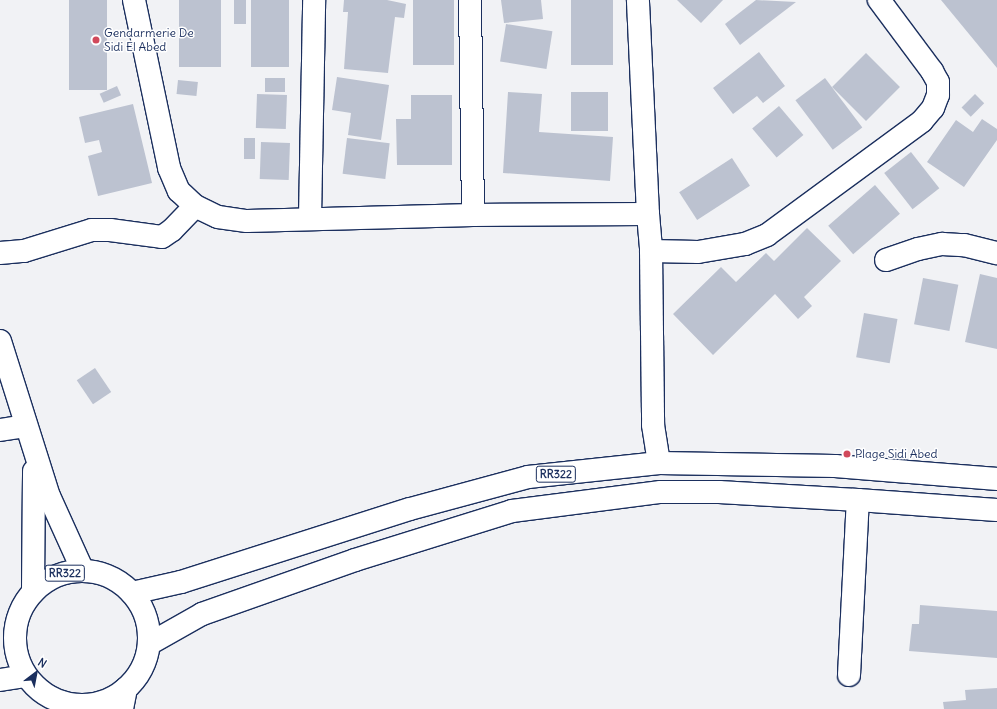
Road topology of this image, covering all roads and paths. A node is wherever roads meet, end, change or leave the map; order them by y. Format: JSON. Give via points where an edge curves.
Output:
{"nodes":[{"id":1,"x":134,"y":0,"type":"edge"},
{"id":2,"x":314,"y":0,"type":"edge"},
{"id":3,"x":470,"y":0,"type":"edge"},
{"id":4,"x":638,"y":0,"type":"edge"},
{"id":5,"x":879,"y":0,"type":"edge"},
{"id":6,"x":195,"y":206,"type":"junction"},
{"id":7,"x":648,"y":214,"type":"junction"},
{"id":8,"x":473,"y":215,"type":"junction"},
{"id":9,"x":310,"y":218,"type":"junction"},
{"id":10,"x":651,"y":251,"type":"junction"},
{"id":11,"x":997,"y":253,"type":"edge"},
{"id":12,"x":0,"y":254,"type":"edge"},
{"id":13,"x":886,"y":260,"type":"dead end"},
{"id":14,"x":0,"y":341,"type":"edge"},
{"id":15,"x":25,"y":426,"type":"junction"},
{"id":16,"x":0,"y":430,"type":"edge"},
{"id":17,"x":33,"y":450,"type":"junction"},
{"id":18,"x":659,"y":464,"type":"junction"},
{"id":19,"x":997,"y":479,"type":"edge"},
{"id":20,"x":858,"y":500,"type":"junction"},
{"id":21,"x":997,"y":510,"type":"edge"},
{"id":22,"x":83,"y":571,"type":"junction"},
{"id":23,"x":34,"y":590,"type":"junction"},
{"id":24,"x":132,"y":593,"type":"junction"},
{"id":25,"x":8,"y":629,"type":"edge"},
{"id":26,"x":149,"y":644,"type":"junction"},
{"id":27,"x":849,"y":674,"type":"dead end"},
{"id":28,"x":26,"y":676,"type":"junction"},
{"id":29,"x":0,"y":680,"type":"edge"},
{"id":30,"x":124,"y":698,"type":"edge"},
{"id":31,"x":63,"y":705,"type":"edge"}],
"edges":[{"from":1,"to":6,"type":"street","via":[[169,168],[180,190]]},
{"from":2,"to":9,"type":"street"},
{"from":3,"to":8,"type":"street"},
{"from":4,"to":7,"type":"street"},
{"from":5,"to":10,"type":"street","via":[[938,82],[938,95],[933,108],[922,121],[767,236],[745,244],[698,252]]},
{"from":6,"to":9,"type":"street","via":[[218,217],[247,221]]},
{"from":6,"to":12,"type":"street","via":[[162,237],[92,230],[24,251]]},
{"from":7,"to":8,"type":"street"},
{"from":7,"to":10,"type":"street"},
{"from":8,"to":9,"type":"street"},
{"from":10,"to":18,"type":"street","via":[[653,425]]},
{"from":11,"to":13,"type":"street","via":[[942,244]]},
{"from":14,"to":15,"type":"street"},
{"from":15,"to":16,"type":"street"},
{"from":15,"to":17,"type":"street"},
{"from":17,"to":22,"type":"street","via":[[49,496]]},
{"from":17,"to":23,"type":"street"},
{"from":18,"to":19,"type":"street","number":"RR322","via":[[835,466]]},
{"from":18,"to":24,"type":"street","number":"RR322","via":[[528,476],[410,509],[181,582]]},
{"from":20,"to":21,"type":"street","number":"RR322"},
{"from":20,"to":26,"type":"street","number":"RR322","via":[[719,492],[661,492],[512,511],[355,560],[202,614]]},
{"from":20,"to":27,"type":"street"},
{"from":22,"to":23,"type":"street","number":"RR322","via":[[65,573],[48,579]]},
{"from":22,"to":24,"type":"street","number":"RR322","via":[[112,578]]},
{"from":23,"to":25,"type":"street","number":"RR322"},
{"from":24,"to":26,"type":"street","number":"RR322","via":[[144,614]]},
{"from":25,"to":28,"type":"street","number":"RR322"},
{"from":26,"to":30,"type":"street","number":"RR322","via":[[144,663]]},
{"from":28,"to":29,"type":"street"},
{"from":28,"to":31,"type":"street","number":"RR322","via":[[36,687]]},
{"from":30,"to":31,"type":"street","number":"RR322","via":[[81,705]]}]}
